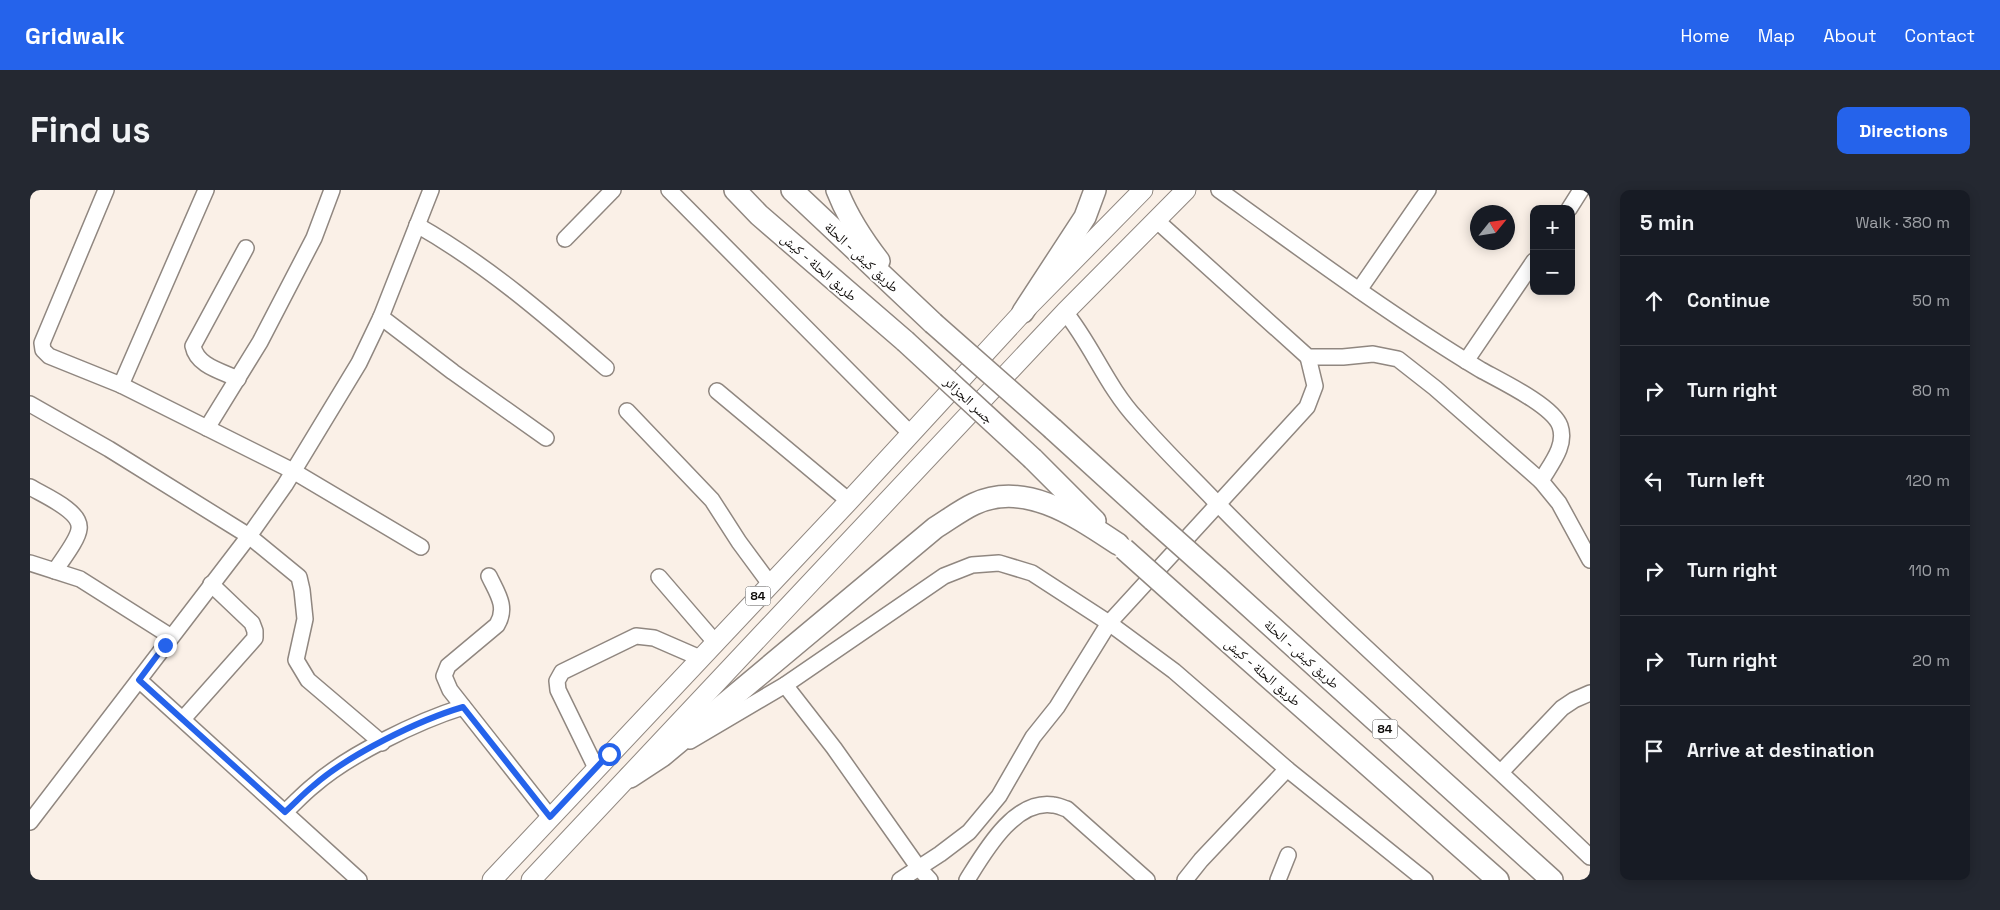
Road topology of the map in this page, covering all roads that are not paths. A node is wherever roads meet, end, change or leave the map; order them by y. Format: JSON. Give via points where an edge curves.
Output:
{"nodes":[{"id":1,"x":106,"y":190,"type":"edge"},
{"id":2,"x":206,"y":190,"type":"edge"},
{"id":3,"x":332,"y":190,"type":"edge"},
{"id":4,"x":431,"y":190,"type":"edge"},
{"id":5,"x":613,"y":190,"type":"edge"},
{"id":6,"x":669,"y":190,"type":"edge"},
{"id":7,"x":736,"y":190,"type":"edge"},
{"id":8,"x":792,"y":190,"type":"edge"},
{"id":9,"x":837,"y":190,"type":"edge"},
{"id":10,"x":1095,"y":190,"type":"edge"},
{"id":11,"x":1143,"y":190,"type":"edge"},
{"id":12,"x":1186,"y":190,"type":"edge"},
{"id":13,"x":1219,"y":190,"type":"edge"},
{"id":14,"x":1428,"y":190,"type":"edge"},
{"id":15,"x":1581,"y":190,"type":"edge"},
{"id":16,"x":1572,"y":205,"type":"edge"},
{"id":17,"x":1156,"y":220,"type":"junction"},
{"id":18,"x":417,"y":225,"type":"junction"},
{"id":19,"x":566,"y":239,"type":"dead end"},
{"id":20,"x":246,"y":248,"type":"dead end"},
{"id":21,"x":1530,"y":267,"type":"edge"},
{"id":22,"x":1359,"y":290,"type":"junction"},
{"id":23,"x":913,"y":304,"type":"junction"},
{"id":24,"x":1023,"y":312,"type":"junction"},
{"id":25,"x":1065,"y":312,"type":"junction"},
{"id":26,"x":380,"y":317,"type":"junction"},
{"id":27,"x":905,"y":341,"type":"joint"},
{"id":28,"x":1308,"y":357,"type":"junction"},
{"id":29,"x":1466,"y":361,"type":"junction"},
{"id":30,"x":606,"y":368,"type":"dead end"},
{"id":31,"x":238,"y":378,"type":"junction"},
{"id":32,"x":121,"y":386,"type":"junction"},
{"id":33,"x":717,"y":391,"type":"dead end"},
{"id":34,"x":30,"y":404,"type":"edge"},
{"id":35,"x":627,"y":411,"type":"dead end"},
{"id":36,"x":208,"y":428,"type":"junction"},
{"id":37,"x":911,"y":434,"type":"junction"},
{"id":38,"x":546,"y":438,"type":"dead end"},
{"id":39,"x":1033,"y":459,"type":"joint"},
{"id":40,"x":293,"y":471,"type":"junction"},
{"id":41,"x":1541,"y":482,"type":"junction"},
{"id":42,"x":30,"y":487,"type":"edge"},
{"id":43,"x":849,"y":501,"type":"junction"},
{"id":44,"x":1218,"y":504,"type":"junction"},
{"id":45,"x":249,"y":536,"type":"junction"},
{"id":46,"x":1121,"y":547,"type":"junction"},
{"id":47,"x":421,"y":548,"type":"dead end"},
{"id":48,"x":1590,"y":560,"type":"edge"},
{"id":49,"x":30,"y":563,"type":"edge"},
{"id":50,"x":55,"y":571,"type":"junction"},
{"id":51,"x":489,"y":576,"type":"dead end"},
{"id":52,"x":659,"y":577,"type":"dead end"},
{"id":53,"x":211,"y":584,"type":"junction"},
{"id":54,"x":770,"y":584,"type":"junction"},
{"id":55,"x":1109,"y":623,"type":"junction"},
{"id":56,"x":170,"y":636,"type":"junction"},
{"id":57,"x":715,"y":642,"type":"junction"},
{"id":58,"x":700,"y":658,"type":"junction"},
{"id":59,"x":139,"y":680,"type":"junction"},
{"id":60,"x":785,"y":685,"type":"junction"},
{"id":61,"x":1590,"y":693,"type":"edge"},
{"id":62,"x":463,"y":707,"type":"junction"},
{"id":63,"x":183,"y":719,"type":"junction"},
{"id":64,"x":382,"y":743,"type":"junction"},
{"id":65,"x":662,"y":756,"type":"junction"},
{"id":66,"x":596,"y":768,"type":"junction"},
{"id":67,"x":1287,"y":769,"type":"junction"},
{"id":68,"x":1501,"y":772,"type":"junction"},
{"id":69,"x":630,"y":777,"type":"junction"},
{"id":70,"x":285,"y":812,"type":"junction"},
{"id":71,"x":550,"y":817,"type":"junction"},
{"id":72,"x":30,"y":822,"type":"edge"},
{"id":73,"x":534,"y":835,"type":"junction"},
{"id":74,"x":1288,"y":855,"type":"dead end"},
{"id":75,"x":554,"y":856,"type":"junction"},
{"id":76,"x":1590,"y":857,"type":"edge"},
{"id":77,"x":510,"y":862,"type":"junction"},
{"id":78,"x":918,"y":867,"type":"junction"},
{"id":79,"x":359,"y":880,"type":"edge"},
{"id":80,"x":492,"y":880,"type":"edge"},
{"id":81,"x":531,"y":880,"type":"edge"},
{"id":82,"x":900,"y":880,"type":"edge"},
{"id":83,"x":930,"y":880,"type":"edge"},
{"id":84,"x":967,"y":880,"type":"edge"},
{"id":85,"x":1147,"y":880,"type":"edge"},
{"id":86,"x":1185,"y":880,"type":"edge"},
{"id":87,"x":1278,"y":880,"type":"edge"},
{"id":88,"x":1425,"y":880,"type":"edge"},
{"id":89,"x":1498,"y":880,"type":"edge"},
{"id":90,"x":1552,"y":880,"type":"edge"}],
"edges":[{"from":1,"to":32,"type":"street","via":[[42,343],[49,356]]},
{"from":2,"to":32,"type":"street"},
{"from":3,"to":31,"type":"street","via":[[314,238]]},
{"from":4,"to":18,"type":"street"},
{"from":5,"to":19,"type":"street"},
{"from":6,"to":37,"type":"street"},
{"from":7,"to":27,"type":"highway","name":"طريق الحلة - كيش","via":[[759,215]]},
{"from":8,"to":23,"type":"highway","name":"طريق كيش - الحلة"},
{"from":9,"to":23,"type":"highway","via":[[867,244]]},
{"from":10,"to":24,"type":"highway","via":[[1085,217]]},
{"from":11,"to":24,"type":"main road"},
{"from":12,"to":17,"type":"main road"},
{"from":13,"to":22,"type":"street"},
{"from":14,"to":22,"type":"street"},
{"from":15,"to":16,"type":"street"},
{"from":17,"to":25,"type":"main road"},
{"from":17,"to":28,"type":"street"},
{"from":18,"to":26,"type":"street"},
{"from":18,"to":30,"type":"street","via":[[453,245],[520,295]]},
{"from":20,"to":31,"type":"street","via":[[193,346],[203,363]]},
{"from":21,"to":29,"type":"street"},
{"from":22,"to":29,"type":"street"},
{"from":23,"to":90,"type":"highway","name":"طريق كيش - الحلة","number":"84","bridge":true},
{"from":24,"to":37,"type":"main road","number":"84"},
{"from":25,"to":44,"type":"street","via":[[1128,409]]},
{"from":25,"to":69,"type":"main road"},
{"from":26,"to":38,"type":"street"},
{"from":26,"to":40,"type":"street","via":[[359,362]]},
{"from":27,"to":39,"type":"highway","name":"جسر الجزائر","bridge":true},
{"from":28,"to":41,"type":"street","via":[[1373,354],[1398,359]]},
{"from":28,"to":44,"type":"street","via":[[1315,386],[1307,407]]},
{"from":29,"to":41,"type":"street","via":[[1549,410],[1560,426],[1562,443]]},
{"from":31,"to":36,"type":"street"},
{"from":32,"to":36,"type":"street"},
{"from":33,"to":43,"type":"street"},
{"from":34,"to":45,"type":"street"},
{"from":35,"to":54,"type":"street","via":[[712,500]]},
{"from":36,"to":40,"type":"street"},
{"from":37,"to":43,"type":"main road","number":"84"},
{"from":39,"to":46,"type":"highway","name":"طريق الحلة - كيش"},
{"from":40,"to":45,"type":"street"},
{"from":40,"to":47,"type":"street"},
{"from":41,"to":48,"type":"street","via":[[1559,504]]},
{"from":42,"to":50,"type":"street","via":[[72,512],[78,521],[79,529]]},
{"from":43,"to":54,"type":"main road","number":"84"},
{"from":44,"to":55,"type":"street"},
{"from":44,"to":68,"type":"street","via":[[1308,594]]},
{"from":45,"to":53,"type":"street"},
{"from":45,"to":64,"type":"street","via":[[299,577],[305,619],[296,660],[308,680]]},
{"from":46,"to":65,"type":"highway","via":[[1084,521],[1036,499],[1003,495],[975,503],[935,528]]},
{"from":46,"to":89,"type":"highway","name":"طريق الحلة - كيش","bridge":true},
{"from":49,"to":50,"type":"street"},
{"from":50,"to":56,"type":"street","via":[[80,579]]},
{"from":51,"to":62,"type":"street","via":[[502,604],[502,616],[497,625],[448,666],[444,676]]},
{"from":52,"to":57,"type":"street"},
{"from":53,"to":56,"type":"street"},
{"from":53,"to":63,"type":"street","via":[[252,623],[255,638]]},
{"from":54,"to":57,"type":"main road","number":"84"},
{"from":55,"to":60,"type":"street","via":[[1032,573],[999,563],[972,565],[944,576],[915,594]]},
{"from":55,"to":67,"type":"street","via":[[1174,671]]},
{"from":55,"to":78,"type":"street","via":[[1057,707],[1033,737],[999,796],[969,832]]},
{"from":56,"to":59,"type":"street"},
{"from":57,"to":58,"type":"main road","number":"84"},
{"from":58,"to":66,"type":"main road","number":"84"},
{"from":58,"to":66,"type":"street","via":[[654,638],[636,636],[562,672],[557,681],[558,690]]},
{"from":59,"to":63,"type":"street"},
{"from":59,"to":72,"type":"street"},
{"from":60,"to":65,"type":"street"},
{"from":60,"to":78,"type":"street"},
{"from":61,"to":68,"type":"street","via":[[1562,708]]},
{"from":62,"to":64,"type":"street"},
{"from":62,"to":71,"type":"street"},
{"from":63,"to":70,"type":"street"},
{"from":64,"to":70,"type":"street","via":[[340,765]]},
{"from":65,"to":69,"type":"highway"},
{"from":66,"to":71,"type":"main road","number":"84"},
{"from":67,"to":86,"type":"street"},
{"from":67,"to":88,"type":"street"},
{"from":68,"to":76,"type":"street"},
{"from":69,"to":75,"type":"main road"},
{"from":70,"to":79,"type":"street"},
{"from":71,"to":73,"type":"main road","number":"84"},
{"from":73,"to":75,"type":"main road","via":[[539,852],[544,856]]},
{"from":73,"to":77,"type":"main road","number":"84"},
{"from":74,"to":87,"type":"street"},
{"from":75,"to":81,"type":"main road"},
{"from":77,"to":80,"type":"main road","number":"84"},
{"from":77,"to":81,"type":"main road","via":[[525,864]]},
{"from":78,"to":82,"type":"street"},
{"from":78,"to":83,"type":"street"},
{"from":84,"to":85,"type":"street","via":[[1002,830],[1028,808],[1051,804],[1067,809]]}]}
